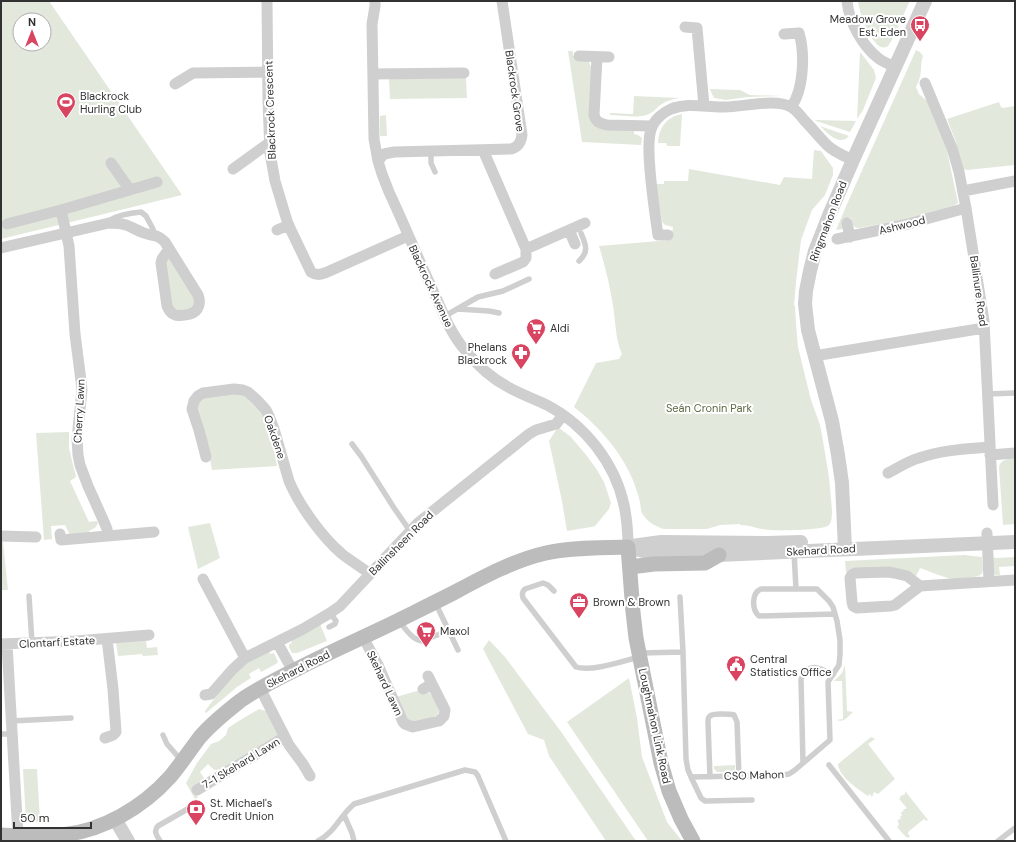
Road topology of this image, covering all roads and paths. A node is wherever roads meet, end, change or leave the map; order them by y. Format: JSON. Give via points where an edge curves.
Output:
{"nodes":[{"id":1,"x":267,"y":1,"type":"edge"},
{"id":2,"x":375,"y":1,"type":"edge"},
{"id":3,"x":502,"y":1,"type":"edge"},
{"id":4,"x":847,"y":1,"type":"edge"},
{"id":5,"x":925,"y":1,"type":"edge"},
{"id":6,"x":685,"y":27,"type":"dead end"},
{"id":7,"x":784,"y":34,"type":"dead end"},
{"id":8,"x":579,"y":56,"type":"dead end"},
{"id":9,"x":597,"y":57,"type":"junction"},
{"id":10,"x":609,"y":57,"type":"dead end"},
{"id":11,"x":895,"y":67,"type":"junction"},
{"id":12,"x":268,"y":72,"type":"junction"},
{"id":13,"x":464,"y":72,"type":"dead end"},
{"id":14,"x":373,"y":74,"type":"junction"},
{"id":15,"x":926,"y":83,"type":"dead end"},
{"id":16,"x":174,"y":84,"type":"dead end"},
{"id":17,"x":704,"y":106,"type":"junction"},
{"id":18,"x":791,"y":107,"type":"junction"},
{"id":19,"x":652,"y":126,"type":"junction"},
{"id":20,"x":269,"y":143,"type":"junction"},
{"id":21,"x":483,"y":150,"type":"junction"},
{"id":22,"x":431,"y":151,"type":"junction"},
{"id":23,"x":852,"y":160,"type":"junction"},
{"id":24,"x":378,"y":161,"type":"junction"},
{"id":25,"x":111,"y":163,"type":"dead end"},
{"id":26,"x":233,"y":169,"type":"dead end"},
{"id":27,"x":435,"y":172,"type":"dead end"},
{"id":28,"x":1015,"y":181,"type":"edge"},
{"id":29,"x":157,"y":182,"type":"dead end"},
{"id":30,"x":130,"y":190,"type":"junction"},
{"id":31,"x":963,"y":192,"type":"junction"},
{"id":32,"x":966,"y":208,"type":"junction"},
{"id":33,"x":60,"y":210,"type":"junction"},
{"id":34,"x":847,"y":223,"type":"dead end"},
{"id":35,"x":7,"y":224,"type":"dead end"},
{"id":36,"x":104,"y":224,"type":"junction"},
{"id":37,"x":289,"y":226,"type":"junction"},
{"id":38,"x":583,"y":228,"type":"joint"},
{"id":39,"x":153,"y":229,"type":"dead end"},
{"id":40,"x":277,"y":230,"type":"dead end"},
{"id":41,"x":569,"y":230,"type":"junction"},
{"id":42,"x":66,"y":233,"type":"junction"},
{"id":43,"x":668,"y":235,"type":"dead end"},
{"id":44,"x":408,"y":236,"type":"junction"},
{"id":45,"x":850,"y":237,"type":"junction"},
{"id":46,"x":837,"y":239,"type":"dead end"},
{"id":47,"x":575,"y":244,"type":"dead end"},
{"id":48,"x":1,"y":248,"type":"edge"},
{"id":49,"x":169,"y":249,"type":"junction"},
{"id":50,"x":526,"y":249,"type":"junction"},
{"id":51,"x":579,"y":261,"type":"dead end"},
{"id":52,"x":495,"y":274,"type":"dead end"},
{"id":53,"x":530,"y":279,"type":"dead end"},
{"id":54,"x":456,"y":309,"type":"junction"},
{"id":55,"x":499,"y":313,"type":"dead end"},
{"id":56,"x":445,"y":316,"type":"junction"},
{"id":57,"x":984,"y":328,"type":"junction"},
{"id":58,"x":814,"y":356,"type":"junction"},
{"id":59,"x":1015,"y":393,"type":"edge"},
{"id":60,"x":987,"y":394,"type":"junction"},
{"id":61,"x":563,"y":415,"type":"junction"},
{"id":62,"x":352,"y":444,"type":"dead end"},
{"id":63,"x":990,"y":451,"type":"junction"},
{"id":64,"x":1015,"y":454,"type":"edge"},
{"id":65,"x":206,"y":457,"type":"dead end"},
{"id":66,"x":888,"y":473,"type":"dead end"},
{"id":67,"x":993,"y":506,"type":"dead end"},
{"id":68,"x":410,"y":531,"type":"junction"},
{"id":69,"x":154,"y":532,"type":"dead end"},
{"id":70,"x":1015,"y":532,"type":"edge"},
{"id":71,"x":60,"y":534,"type":"dead end"},
{"id":72,"x":1,"y":536,"type":"edge"},
{"id":73,"x":108,"y":536,"type":"junction"},
{"id":74,"x":36,"y":537,"type":"dead end"},
{"id":75,"x":987,"y":538,"type":"junction"},
{"id":76,"x":1015,"y":542,"type":"edge"},
{"id":77,"x":845,"y":545,"type":"junction"},
{"id":78,"x":628,"y":547,"type":"junction"},
{"id":79,"x":794,"y":552,"type":"junction"},
{"id":80,"x":719,"y":555,"type":"junction"},
{"id":81,"x":630,"y":567,"type":"junction"},
{"id":82,"x":370,"y":574,"type":"junction"},
{"id":83,"x":203,"y":579,"type":"dead end"},
{"id":84,"x":1015,"y":580,"type":"edge"},
{"id":85,"x":988,"y":581,"type":"junction"},
{"id":86,"x":920,"y":586,"type":"junction"},
{"id":87,"x":796,"y":589,"type":"junction"},
{"id":88,"x":554,"y":591,"type":"dead end"},
{"id":89,"x":29,"y":596,"type":"dead end"},
{"id":90,"x":680,"y":597,"type":"dead end"},
{"id":91,"x":435,"y":602,"type":"junction"},
{"id":92,"x":330,"y":613,"type":"junction"},
{"id":93,"x":835,"y":614,"type":"junction"},
{"id":94,"x":398,"y":620,"type":"junction"},
{"id":95,"x":329,"y":627,"type":"dead end"},
{"id":96,"x":447,"y":627,"type":"junction"},
{"id":97,"x":149,"y":635,"type":"dead end"},
{"id":98,"x":363,"y":638,"type":"junction"},
{"id":99,"x":107,"y":639,"type":"junction"},
{"id":100,"x":277,"y":642,"type":"junction"},
{"id":101,"x":32,"y":643,"type":"junction"},
{"id":102,"x":4,"y":644,"type":"edge"},
{"id":103,"x":458,"y":650,"type":"dead end"},
{"id":104,"x":683,"y":652,"type":"junction"},
{"id":105,"x":640,"y":655,"type":"junction"},
{"id":106,"x":245,"y":658,"type":"junction"},
{"id":107,"x":293,"y":671,"type":"junction"},
{"id":108,"x":833,"y":675,"type":"junction"},
{"id":109,"x":428,"y":683,"type":"dead end"},
{"id":110,"x":260,"y":688,"type":"junction"},
{"id":111,"x":205,"y":695,"type":"dead end"},
{"id":112,"x":72,"y":718,"type":"dead end"},
{"id":113,"x":10,"y":721,"type":"junction"},
{"id":114,"x":6,"y":734,"type":"edge"},
{"id":115,"x":163,"y":735,"type":"dead end"},
{"id":116,"x":285,"y":737,"type":"junction"},
{"id":117,"x":105,"y":738,"type":"dead end"},
{"id":118,"x":183,"y":761,"type":"junction"},
{"id":119,"x":802,"y":763,"type":"junction"},
{"id":120,"x":829,"y":765,"type":"dead end"},
{"id":121,"x":310,"y":776,"type":"dead end"},
{"id":122,"x":739,"y":776,"type":"junction"},
{"id":123,"x":691,"y":777,"type":"junction"},
{"id":124,"x":710,"y":777,"type":"junction"},
{"id":125,"x":197,"y":790,"type":"dead end"},
{"id":126,"x":752,"y":800,"type":"dead end"},
{"id":127,"x":191,"y":807,"type":"dead end"},
{"id":128,"x":344,"y":815,"type":"junction"},
{"id":129,"x":115,"y":819,"type":"junction"},
{"id":130,"x":1015,"y":828,"type":"edge"},
{"id":131,"x":1,"y":836,"type":"edge"},
{"id":132,"x":18,"y":836,"type":"junction"},
{"id":133,"x":328,"y":839,"type":"edge"},
{"id":134,"x":128,"y":841,"type":"edge"},
{"id":135,"x":160,"y":841,"type":"edge"},
{"id":136,"x":318,"y":841,"type":"edge"},
{"id":137,"x":354,"y":841,"type":"edge"},
{"id":138,"x":506,"y":841,"type":"edge"},
{"id":139,"x":693,"y":841,"type":"edge"},
{"id":140,"x":889,"y":841,"type":"edge"},
{"id":141,"x":998,"y":841,"type":"edge"}],
"edges":[{"from":1,"to":12,"type":"street","name":"Blackrock Crescent"},
{"from":2,"to":14,"type":"street","name":"Blackrock Avenue","via":[[372,24]]},
{"from":3,"to":21,"type":"street","name":"Blackrock Grove","via":[[522,136],[516,148]]},
{"from":4,"to":11,"type":"street","via":[[852,22],[869,50],[879,60]]},
{"from":5,"to":11,"type":"street","name":"Ringmahon Road"},
{"from":6,"to":17,"type":"street","via":[[697,28]]},
{"from":7,"to":18,"type":"street","via":[[799,33],[803,53],[797,97]]},
{"from":8,"to":9,"type":"street"},
{"from":9,"to":10,"type":"street"},
{"from":9,"to":19,"type":"street","via":[[594,115],[596,121],[607,125]]},
{"from":11,"to":23,"type":"street","name":"Ringmahon Road"},
{"from":12,"to":16,"type":"street","via":[[193,73]]},
{"from":12,"to":20,"type":"street","name":"Blackrock Crescent"},
{"from":13,"to":14,"type":"street"},
{"from":14,"to":24,"type":"street","name":"Blackrock Avenue","via":[[374,139]]},
{"from":15,"to":31,"type":"street","name":"Ballinure Road","via":[[952,148]]},
{"from":17,"to":18,"type":"street","via":[[728,107],[774,103]]},
{"from":17,"to":19,"type":"street","via":[[671,109]]},
{"from":18,"to":23,"type":"street","via":[[827,146]]},
{"from":19,"to":43,"type":"street","via":[[648,142],[658,235]]},
{"from":20,"to":26,"type":"street"},
{"from":20,"to":37,"type":"street","name":"Blackrock Crescent","via":[[275,181]]},
{"from":21,"to":22,"type":"street","name":"Blackrock Grove"},
{"from":21,"to":50,"type":"street"},
{"from":22,"to":24,"type":"street","name":"Blackrock Grove","via":[[387,153]]},
{"from":22,"to":27,"type":"lane","via":[[431,163]]},
{"from":23,"to":58,"type":"street","name":"Ringmahon Road","via":[[818,243],[810,271],[805,314]]},
{"from":24,"to":44,"type":"street","name":"Blackrock Avenue"},
{"from":25,"to":30,"type":"street"},
{"from":28,"to":31,"type":"street"},
{"from":29,"to":30,"type":"street"},
{"from":30,"to":33,"type":"street"},
{"from":31,"to":32,"type":"street","name":"Ballinure Road"},
{"from":32,"to":45,"type":"street","name":"Ashwood"},
{"from":32,"to":57,"type":"street","name":"Ballinure Road"},
{"from":33,"to":35,"type":"street"},
{"from":33,"to":42,"type":"street","name":"Cherry Lawn"},
{"from":34,"to":45,"type":"street"},
{"from":36,"to":39,"type":"lane","via":[[114,217],[141,212]]},
{"from":36,"to":42,"type":"street"},
{"from":36,"to":49,"type":"street","via":[[126,225],[160,237]]},
{"from":37,"to":40,"type":"street"},
{"from":37,"to":44,"type":"street","name":"Blackrock Crescent","via":[[308,268],[315,274],[325,273]]},
{"from":38,"to":41,"type":"street"},
{"from":38,"to":51,"type":"lane","via":[[586,251]]},
{"from":41,"to":47,"type":"street"},
{"from":41,"to":50,"type":"street"},
{"from":42,"to":48,"type":"street"},
{"from":42,"to":73,"type":"street","name":"Cherry Lawn","via":[[82,381],[77,430],[78,456],[88,486],[106,524]]},
{"from":44,"to":56,"type":"street","name":"Blackrock Avenue"},
{"from":45,"to":46,"type":"street","name":"Ashwood"},
{"from":49,"to":49,"type":"street","via":[[161,261],[167,306],[170,312],[176,315],[192,314],[197,310],[200,301],[198,295]]},
{"from":50,"to":52,"type":"street","via":[[526,258],[523,262]]},
{"from":53,"to":54,"type":"lane","via":[[503,291],[478,297]]},
{"from":54,"to":55,"type":"lane"},
{"from":54,"to":56,"type":"lane"},
{"from":56,"to":61,"type":"street","name":"Blackrock Avenue","via":[[460,345],[490,375]]},
{"from":57,"to":58,"type":"street"},
{"from":57,"to":60,"type":"street","name":"Ballinure Road"},
{"from":58,"to":77,"type":"street","name":"Ringmahon Road","via":[[832,421],[838,455]]},
{"from":59,"to":60,"type":"lane"},
{"from":60,"to":63,"type":"street","name":"Ballinure Road"},
{"from":61,"to":68,"type":"street","name":"Ballinsheen Road","via":[[556,424],[528,434]]},
{"from":61,"to":78,"type":"street","name":"Blackrock Avenue","via":[[591,441],[610,468],[624,504]]},
{"from":62,"to":68,"type":"lane"},
{"from":63,"to":64,"type":"street"},
{"from":63,"to":66,"type":"street","via":[[943,452],[923,456]]},
{"from":63,"to":67,"type":"street","name":"Ballinure Road"},
{"from":65,"to":82,"type":"street","name":"Oakdene","via":[[192,409],[194,401],[203,393],[234,389],[248,392],[266,410],[272,422],[289,481],[305,512],[342,554]]},
{"from":68,"to":82,"type":"street","name":"Ballinsheen Road"},
{"from":69,"to":73,"type":"street"},
{"from":70,"to":75,"type":"street","name":"Skehard Road"},
{"from":71,"to":73,"type":"street","via":[[61,540]]},
{"from":72,"to":74,"type":"street"},
{"from":75,"to":76,"type":"street","name":"Skehard Road"},
{"from":75,"to":77,"type":"street","name":"Skehard Road"},
{"from":75,"to":85,"type":"street"},
{"from":77,"to":78,"type":"street","name":"Skehard Road","via":[[654,542]]},
{"from":77,"to":79,"type":"street","name":"Skehard Road"},
{"from":78,"to":80,"type":"street","name":"Skehard Road","via":[[655,554]]},
{"from":78,"to":81,"type":"main road","name":"Loughmahon Link Road"},
{"from":78,"to":91,"type":"main road","name":"Skehard Road","via":[[566,550],[537,556],[476,580]]},
{"from":79,"to":80,"type":"street","name":"Skehard Road"},
{"from":79,"to":87,"type":"lane"},
{"from":80,"to":81,"type":"main road","via":[[705,563]]},
{"from":81,"to":105,"type":"main road","name":"Loughmahon Link Road","via":[[633,612]]},
{"from":82,"to":92,"type":"street","name":"Ballinsheen Road"},
{"from":83,"to":106,"type":"street"},
{"from":84,"to":85,"type":"street"},
{"from":85,"to":86,"type":"street"},
{"from":86,"to":86,"type":"street","via":[[906,576],[888,572],[856,573],[850,578],[852,602],[857,608],[895,605]]},
{"from":87,"to":93,"type":"lane","name":"CSO Mahon","via":[[817,589],[829,601]]},
{"from":87,"to":93,"type":"lane","via":[[758,590],[754,595],[755,612],[759,616]]},
{"from":88,"to":105,"type":"lane","via":[[543,584],[523,590],[522,595],[576,667],[607,666]]},
{"from":89,"to":101,"type":"lane"},
{"from":90,"to":104,"type":"lane"},
{"from":91,"to":94,"type":"main road","name":"Skehard Road"},
{"from":91,"to":96,"type":"lane"},
{"from":92,"to":95,"type":"lane","via":[[336,621]]},
{"from":92,"to":100,"type":"street","name":"Ballinsheen Road"},
{"from":93,"to":108,"type":"lane","name":"CSO Mahon","via":[[840,640],[840,658]]},
{"from":94,"to":96,"type":"lane","via":[[418,641],[445,632]]},
{"from":94,"to":98,"type":"main road","name":"Skehard Road"},
{"from":96,"to":103,"type":"lane"},
{"from":97,"to":99,"type":"street","name":"Clontarf Estate"},
{"from":98,"to":107,"type":"main road","name":"Skehard Road"},
{"from":98,"to":109,"type":"street","name":"Skehard Lawn","via":[[405,724],[413,727],[439,721],[444,716],[445,710]]},
{"from":99,"to":101,"type":"street","name":"Clontarf Estate"},
{"from":99,"to":117,"type":"street","via":[[116,732]]},
{"from":100,"to":106,"type":"street","name":"Ballinsheen Road"},
{"from":100,"to":107,"type":"street"},
{"from":101,"to":102,"type":"street","name":"Clontarf Estate"},
{"from":102,"to":113,"type":"street","name":"Clontarf Estate"},
{"from":104,"to":105,"type":"lane"},
{"from":104,"to":123,"type":"lane","via":[[686,759]]},
{"from":105,"to":139,"type":"main road","name":"Loughmahon Link Road","via":[[661,763],[669,791]]},
{"from":106,"to":111,"type":"street","name":"Ballinsheen Road","via":[[211,694]]},
{"from":107,"to":110,"type":"main road","name":"Skehard Road"},
{"from":108,"to":119,"type":"lane","name":"CSO Mahon","via":[[828,682],[830,740]]},
{"from":108,"to":119,"type":"lane","via":[[815,668],[806,671],[801,679]]},
{"from":110,"to":116,"type":"street"},
{"from":110,"to":118,"type":"main road","name":"Skehard Road","via":[[219,718]]},
{"from":112,"to":113,"type":"lane"},
{"from":113,"to":114,"type":"street","name":"Clontarf Estate"},
{"from":114,"to":132,"type":"street","name":"Clontarf Estate"},
{"from":115,"to":118,"type":"lane","via":[[166,744]]},
{"from":116,"to":121,"type":"street"},
{"from":116,"to":125,"type":"street","name":"7-1 Skehard Lawn"},
{"from":118,"to":129,"type":"main road","name":"Skehard Road","via":[[154,792]]},
{"from":119,"to":122,"type":"lane","name":"CSO Mahon","via":[[789,774]]},
{"from":120,"to":140,"type":"lane"},
{"from":122,"to":124,"type":"lane","name":"CSO Mahon"},
{"from":122,"to":124,"type":"lane","via":[[737,722],[734,715],[730,714],[713,715],[708,718]]},
{"from":123,"to":124,"type":"lane","name":"CSO Mahon"},
{"from":123,"to":126,"type":"lane","via":[[702,800]]},
{"from":127,"to":135,"type":"lane","via":[[158,826],[155,831]]},
{"from":128,"to":133,"type":"lane"},
{"from":128,"to":137,"type":"lane"},
{"from":128,"to":138,"type":"lane","via":[[354,804],[470,770],[478,776]]},
{"from":129,"to":132,"type":"main road","name":"Skehard Road","via":[[93,829],[70,834]]},
{"from":129,"to":134,"type":"street"},
{"from":130,"to":141,"type":"lane"},
{"from":131,"to":132,"type":"main road","name":"Skehard Road"},
{"from":133,"to":136,"type":"lane"}]}
